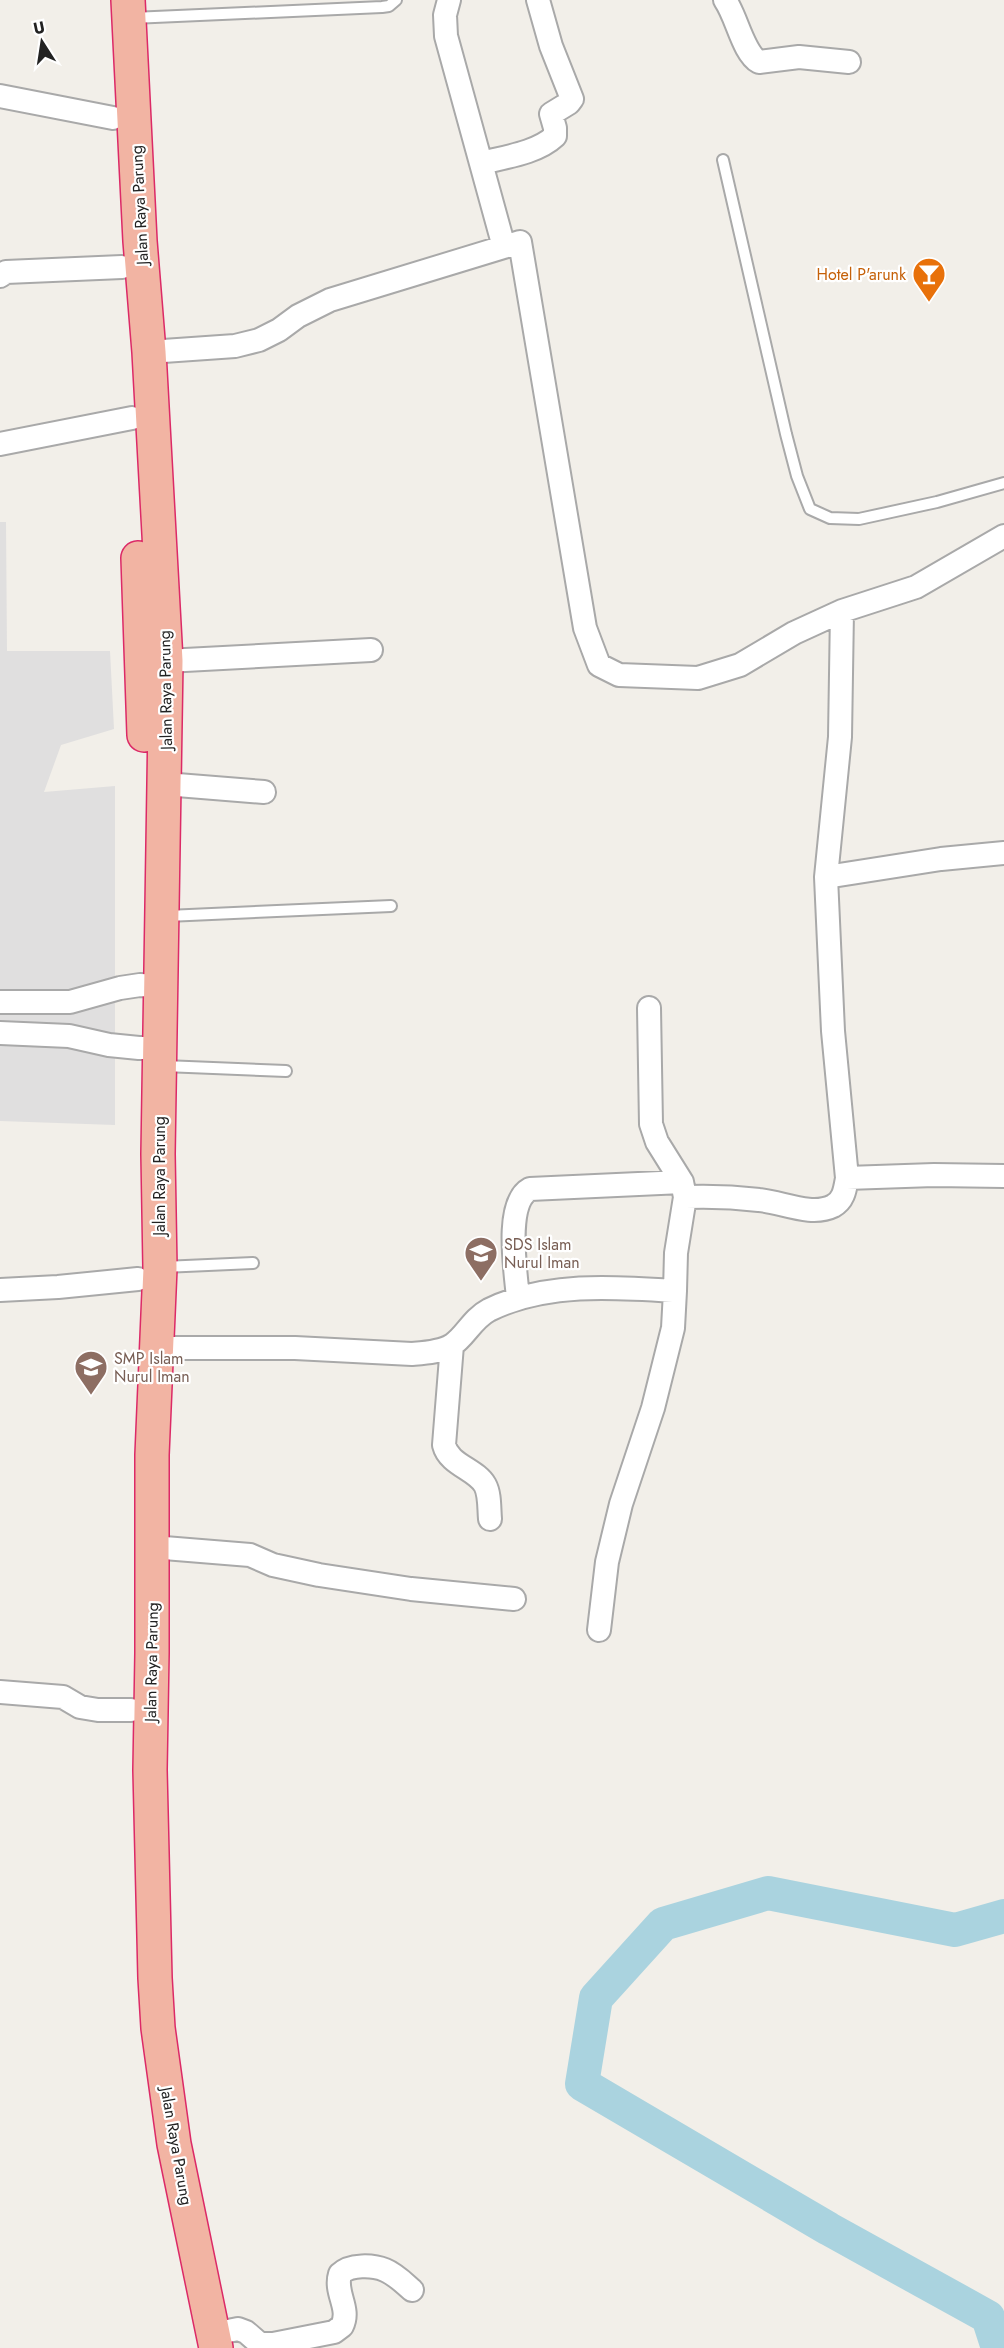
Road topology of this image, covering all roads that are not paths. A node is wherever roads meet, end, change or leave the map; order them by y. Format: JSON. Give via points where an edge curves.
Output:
{"nodes":[{"id":1,"x":396,"y":0,"type":"edge"},
{"id":2,"x":449,"y":0,"type":"edge"},
{"id":3,"x":538,"y":0,"type":"edge"},
{"id":4,"x":725,"y":0,"type":"edge"},
{"id":5,"x":121,"y":6,"type":"edge"},
{"id":6,"x":849,"y":62,"type":"dead end"},
{"id":7,"x":0,"y":96,"type":"edge"},
{"id":8,"x":119,"y":98,"type":"junction"},
{"id":9,"x":723,"y":160,"type":"dead end"},
{"id":10,"x":482,"y":163,"type":"junction"},
{"id":11,"x":504,"y":247,"type":"junction"},
{"id":12,"x":122,"y":267,"type":"junction"},
{"id":13,"x":0,"y":276,"type":"edge"},
{"id":14,"x":149,"y":351,"type":"junction"},
{"id":15,"x":132,"y":418,"type":"junction"},
{"id":16,"x":0,"y":444,"type":"edge"},
{"id":17,"x":1004,"y":483,"type":"edge"},
{"id":18,"x":1004,"y":538,"type":"edge"},
{"id":19,"x":842,"y":611,"type":"junction"},
{"id":20,"x":371,"y":650,"type":"dead end"},
{"id":21,"x":166,"y":661,"type":"junction"},
{"id":22,"x":165,"y":784,"type":"junction"},
{"id":23,"x":264,"y":792,"type":"dead end"},
{"id":24,"x":1004,"y":853,"type":"edge"},
{"id":25,"x":826,"y":877,"type":"junction"},
{"id":26,"x":391,"y":906,"type":"dead end"},
{"id":27,"x":163,"y":916,"type":"junction"},
{"id":28,"x":151,"y":986,"type":"junction"},
{"id":29,"x":85,"y":999,"type":"junction"},
{"id":30,"x":0,"y":1002,"type":"edge"},
{"id":31,"x":42,"y":1003,"type":"junction"},
{"id":32,"x":649,"y":1008,"type":"dead end"},
{"id":33,"x":0,"y":1034,"type":"edge"},
{"id":34,"x":41,"y":1034,"type":"junction"},
{"id":35,"x":86,"y":1038,"type":"junction"},
{"id":36,"x":153,"y":1054,"type":"junction"},
{"id":37,"x":286,"y":1071,"type":"dead end"},
{"id":38,"x":1004,"y":1176,"type":"edge"},
{"id":39,"x":847,"y":1178,"type":"junction"},
{"id":40,"x":683,"y":1189,"type":"junction"},
{"id":41,"x":253,"y":1263,"type":"dead end"},
{"id":42,"x":149,"y":1273,"type":"junction"},
{"id":43,"x":0,"y":1290,"type":"edge"},
{"id":44,"x":675,"y":1292,"type":"junction"},
{"id":45,"x":518,"y":1298,"type":"junction"},
{"id":46,"x":452,"y":1345,"type":"junction"},
{"id":47,"x":155,"y":1348,"type":"junction"},
{"id":48,"x":490,"y":1519,"type":"dead end"},
{"id":49,"x":152,"y":1547,"type":"junction"},
{"id":50,"x":514,"y":1599,"type":"dead end"},
{"id":51,"x":142,"y":1601,"type":"junction"},
{"id":52,"x":599,"y":1630,"type":"dead end"},
{"id":53,"x":0,"y":1692,"type":"edge"},
{"id":54,"x":131,"y":1710,"type":"junction"},
{"id":55,"x":412,"y":2290,"type":"dead end"},
{"id":56,"x":208,"y":2343,"type":"edge"}],
"edges":[{"from":1,"to":5,"type":"lane","via":[[382,7]]},
{"from":2,"to":10,"type":"street","via":[[446,36]]},
{"from":3,"to":10,"type":"street","via":[[572,99],[551,114],[555,136],[549,141]]},
{"from":4,"to":6,"type":"street","via":[[747,50],[759,62],[799,57]]},
{"from":5,"to":8,"type":"highway","name":"Jalan Raya Parung"},
{"from":7,"to":8,"type":"street"},
{"from":8,"to":12,"type":"highway","name":"Jalan Raya Parung"},
{"from":8,"to":14,"type":"highway","name":"Jalan Raya Parung","via":[[140,241]]},
{"from":9,"to":17,"type":"lane","via":[[786,434],[810,509],[830,518],[860,519]]},
{"from":10,"to":11,"type":"street"},
{"from":11,"to":14,"type":"street","via":[[330,300],[259,340],[235,346]]},
{"from":11,"to":19,"type":"street","via":[[520,242],[583,617],[599,665],[619,675],[698,678],[740,665],[794,633]]},
{"from":12,"to":13,"type":"street","via":[[6,272]]},
{"from":12,"to":15,"type":"highway","name":"Jalan Raya Parung"},
{"from":14,"to":21,"type":"highway","name":"Jalan Raya Parung"},
{"from":15,"to":16,"type":"street"},
{"from":15,"to":28,"type":"highway","name":"Jalan Raya Parung"},
{"from":18,"to":19,"type":"street","via":[[916,587]]},
{"from":19,"to":25,"type":"street","via":[[840,737]]},
{"from":20,"to":21,"type":"street"},
{"from":21,"to":22,"type":"highway","name":"Jalan Raya Parung"},
{"from":22,"to":23,"type":"street"},
{"from":22,"to":27,"type":"highway","name":"Jalan Raya Parung"},
{"from":24,"to":25,"type":"street"},
{"from":25,"to":39,"type":"street"},
{"from":26,"to":27,"type":"lane"},
{"from":27,"to":28,"type":"highway","name":"Jalan Raya Parung"},
{"from":28,"to":29,"type":"street","via":[[120,988]]},
{"from":28,"to":36,"type":"highway","name":"Jalan Raya Parung"},
{"from":29,"to":31,"type":"street"},
{"from":29,"to":35,"type":"street"},
{"from":30,"to":31,"type":"street"},
{"from":31,"to":34,"type":"street"},
{"from":32,"to":40,"type":"street","via":[[651,1124]]},
{"from":33,"to":34,"type":"street"},
{"from":34,"to":35,"type":"street"},
{"from":35,"to":36,"type":"street"},
{"from":36,"to":37,"type":"lane"},
{"from":36,"to":42,"type":"highway","name":"Jalan Raya Parung"},
{"from":38,"to":39,"type":"street"},
{"from":39,"to":40,"type":"street","via":[[840,1202],[824,1209],[808,1210]]},
{"from":40,"to":44,"type":"street"},
{"from":40,"to":45,"type":"street","via":[[524,1192],[513,1237]]},
{"from":41,"to":42,"type":"lane"},
{"from":42,"to":43,"type":"street","via":[[58,1287]]},
{"from":42,"to":47,"type":"highway","name":"Jalan Raya Parung"},
{"from":42,"to":51,"type":"highway","name":"Jalan Raya Parung"},
{"from":44,"to":45,"type":"street","via":[[584,1288]]},
{"from":44,"to":52,"type":"street","via":[[673,1328],[644,1437],[621,1504]]},
{"from":45,"to":46,"type":"street","via":[[477,1318]]},
{"from":46,"to":47,"type":"street","via":[[412,1354],[296,1348]]},
{"from":46,"to":48,"type":"street","via":[[444,1445],[448,1454],[484,1484]]},
{"from":47,"to":49,"type":"highway","name":"Jalan Raya Parung"},
{"from":49,"to":50,"type":"street","via":[[250,1555],[273,1565],[319,1575]]},
{"from":49,"to":51,"type":"highway","name":"Jalan Raya Parung"},
{"from":51,"to":54,"type":"highway","name":"Jalan Raya Parung"},
{"from":51,"to":56,"type":"highway","name":"Jalan Raya Parung","via":[[158,2028]]},
{"from":53,"to":54,"type":"street","via":[[63,1697],[81,1707],[98,1710]]},
{"from":54,"to":56,"type":"highway","name":"Jalan Raya Parung","via":[[129,1823],[136,1990],[148,2093],[178,2273]]},
{"from":55,"to":56,"type":"street","via":[[385,2270],[350,2268],[340,2274],[337,2283],[346,2312],[342,2326],[334,2332],[260,2344],[238,2329]]}]}
